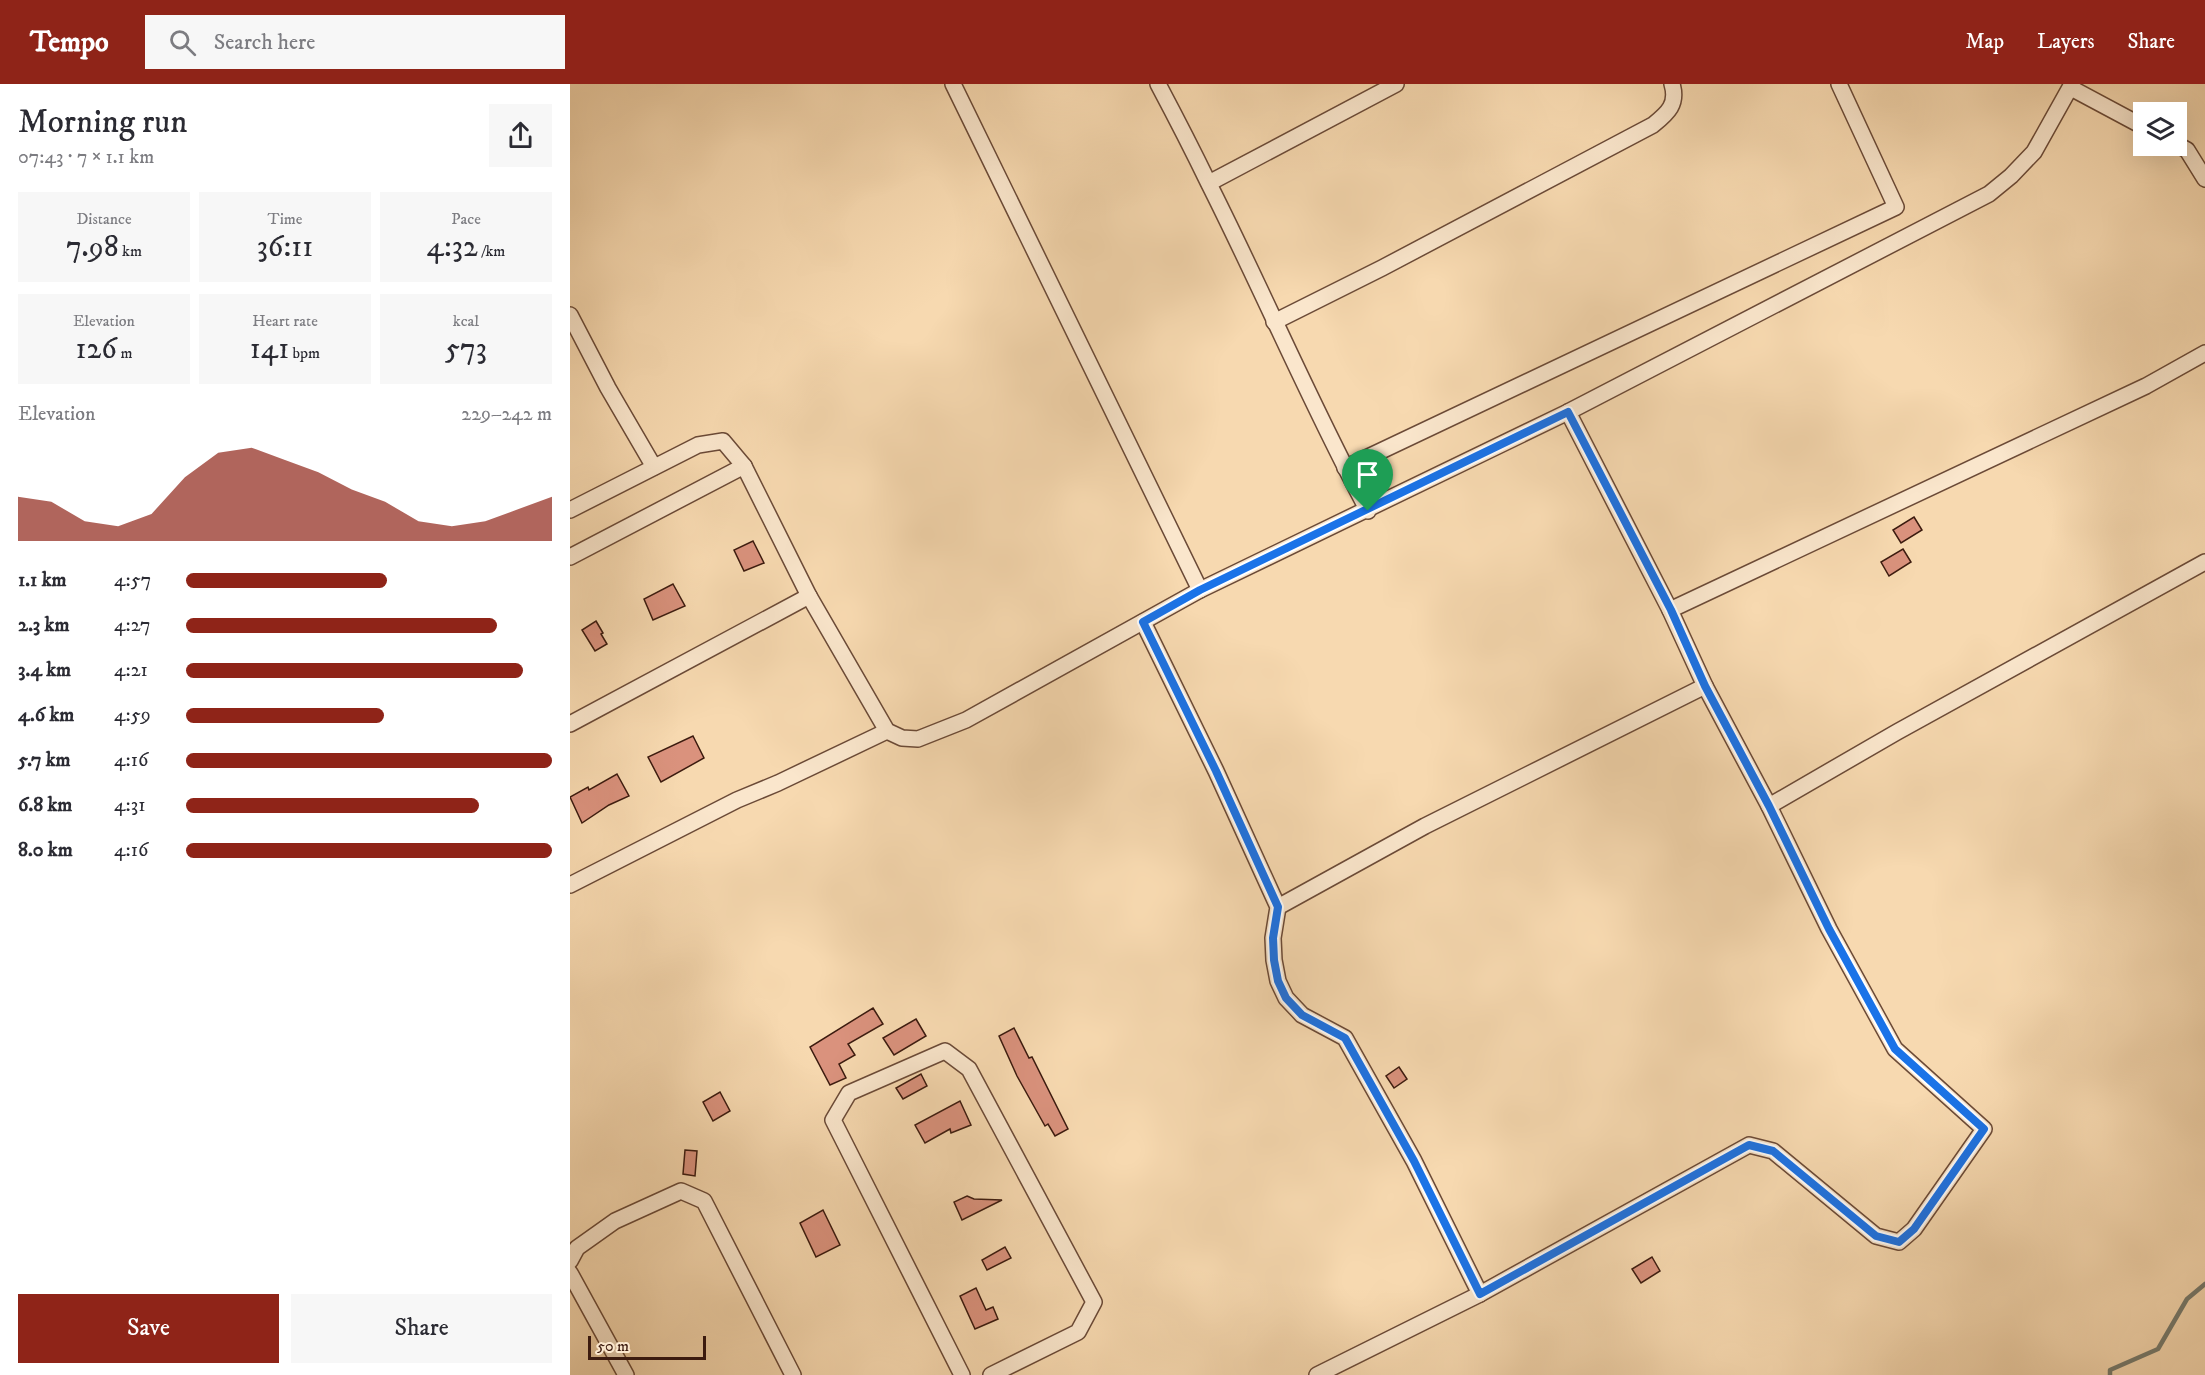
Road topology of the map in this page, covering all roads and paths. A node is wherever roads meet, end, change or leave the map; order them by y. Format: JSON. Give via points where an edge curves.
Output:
{"nodes":[{"id":1,"x":953,"y":84,"type":"edge"},
{"id":2,"x":1158,"y":84,"type":"edge"},
{"id":3,"x":1396,"y":84,"type":"edge"},
{"id":4,"x":1672,"y":84,"type":"edge"},
{"id":5,"x":1839,"y":84,"type":"edge"},
{"id":6,"x":2072,"y":86,"type":"edge"},
{"id":7,"x":2133,"y":121,"type":"edge"},
{"id":8,"x":2187,"y":150,"type":"edge"},
{"id":9,"x":2205,"y":178,"type":"edge"},
{"id":10,"x":1209,"y":183,"type":"junction"},
{"id":11,"x":570,"y":315,"type":"edge"},
{"id":12,"x":1274,"y":322,"type":"junction"},
{"id":13,"x":2205,"y":353,"type":"edge"},
{"id":14,"x":1568,"y":412,"type":"junction"},
{"id":15,"x":744,"y":466,"type":"junction"},
{"id":16,"x":654,"y":467,"type":"junction"},
{"id":17,"x":1345,"y":468,"type":"junction"},
{"id":18,"x":570,"y":510,"type":"edge"},
{"id":19,"x":1368,"y":511,"type":"junction"},
{"id":20,"x":570,"y":558,"type":"edge"},
{"id":21,"x":2205,"y":562,"type":"edge"},
{"id":22,"x":1200,"y":590,"type":"junction"},
{"id":23,"x":808,"y":596,"type":"junction"},
{"id":24,"x":1671,"y":610,"type":"junction"},
{"id":25,"x":1143,"y":622,"type":"junction"},
{"id":26,"x":1705,"y":686,"type":"junction"},
{"id":27,"x":570,"y":724,"type":"edge"},
{"id":28,"x":887,"y":731,"type":"junction"},
{"id":29,"x":1769,"y":806,"type":"junction"},
{"id":30,"x":570,"y":885,"type":"edge"},
{"id":31,"x":1278,"y":907,"type":"junction"},
{"id":32,"x":570,"y":1261,"type":"edge"},
{"id":33,"x":570,"y":1273,"type":"edge"},
{"id":34,"x":1480,"y":1294,"type":"junction"},
{"id":35,"x":626,"y":1375,"type":"edge"},
{"id":36,"x":793,"y":1375,"type":"edge"},
{"id":37,"x":962,"y":1375,"type":"edge"},
{"id":38,"x":991,"y":1375,"type":"edge"},
{"id":39,"x":1317,"y":1375,"type":"edge"}],
"edges":[{"from":1,"to":22,"type":"street"},
{"from":2,"to":10,"type":"street"},
{"from":3,"to":10,"type":"street"},
{"from":4,"to":12,"type":"street","via":[[1674,101],[1669,112],[1653,125]]},
{"from":5,"to":17,"type":"street","via":[[1896,207]]},
{"from":6,"to":7,"type":"street"},
{"from":6,"to":14,"type":"street","via":[[2034,152],[1989,194]]},
{"from":8,"to":9,"type":"street"},
{"from":10,"to":12,"type":"street"},
{"from":11,"to":16,"type":"street"},
{"from":12,"to":17,"type":"street"},
{"from":13,"to":24,"type":"street","via":[[2146,386]]},
{"from":14,"to":19,"type":"street"},
{"from":14,"to":24,"type":"street"},
{"from":15,"to":16,"type":"street","via":[[723,441],[698,445]]},
{"from":15,"to":20,"type":"street"},
{"from":15,"to":23,"type":"street"},
{"from":16,"to":18,"type":"street"},
{"from":17,"to":19,"type":"street"},
{"from":19,"to":22,"type":"street"},
{"from":21,"to":29,"type":"street"},
{"from":22,"to":25,"type":"street"},
{"from":23,"to":27,"type":"street"},
{"from":23,"to":28,"type":"street"},
{"from":24,"to":26,"type":"street"},
{"from":25,"to":28,"type":"street","via":[[939,732],[910,740]]},
{"from":25,"to":31,"type":"street"},
{"from":26,"to":29,"type":"street"},
{"from":26,"to":31,"type":"street","via":[[1425,826]]},
{"from":28,"to":30,"type":"street","via":[[737,800]]},
{"from":29,"to":34,"type":"street","via":[[1829,929],[1895,1049],[1984,1129],[1914,1229],[1899,1242],[1876,1236],[1773,1151],[1749,1145]]},
{"from":31,"to":34,"type":"street","via":[[1274,960],[1286,998],[1302,1015],[1345,1038],[1414,1161]]},
{"from":32,"to":36,"type":"street","via":[[577,1248],[615,1221],[681,1191],[704,1201]]},
{"from":33,"to":35,"type":"street"},
{"from":34,"to":39,"type":"street"},
{"from":37,"to":38,"type":"street","via":[[833,1120],[849,1093],[945,1051],[969,1069],[1094,1302],[1078,1332]]}]}
